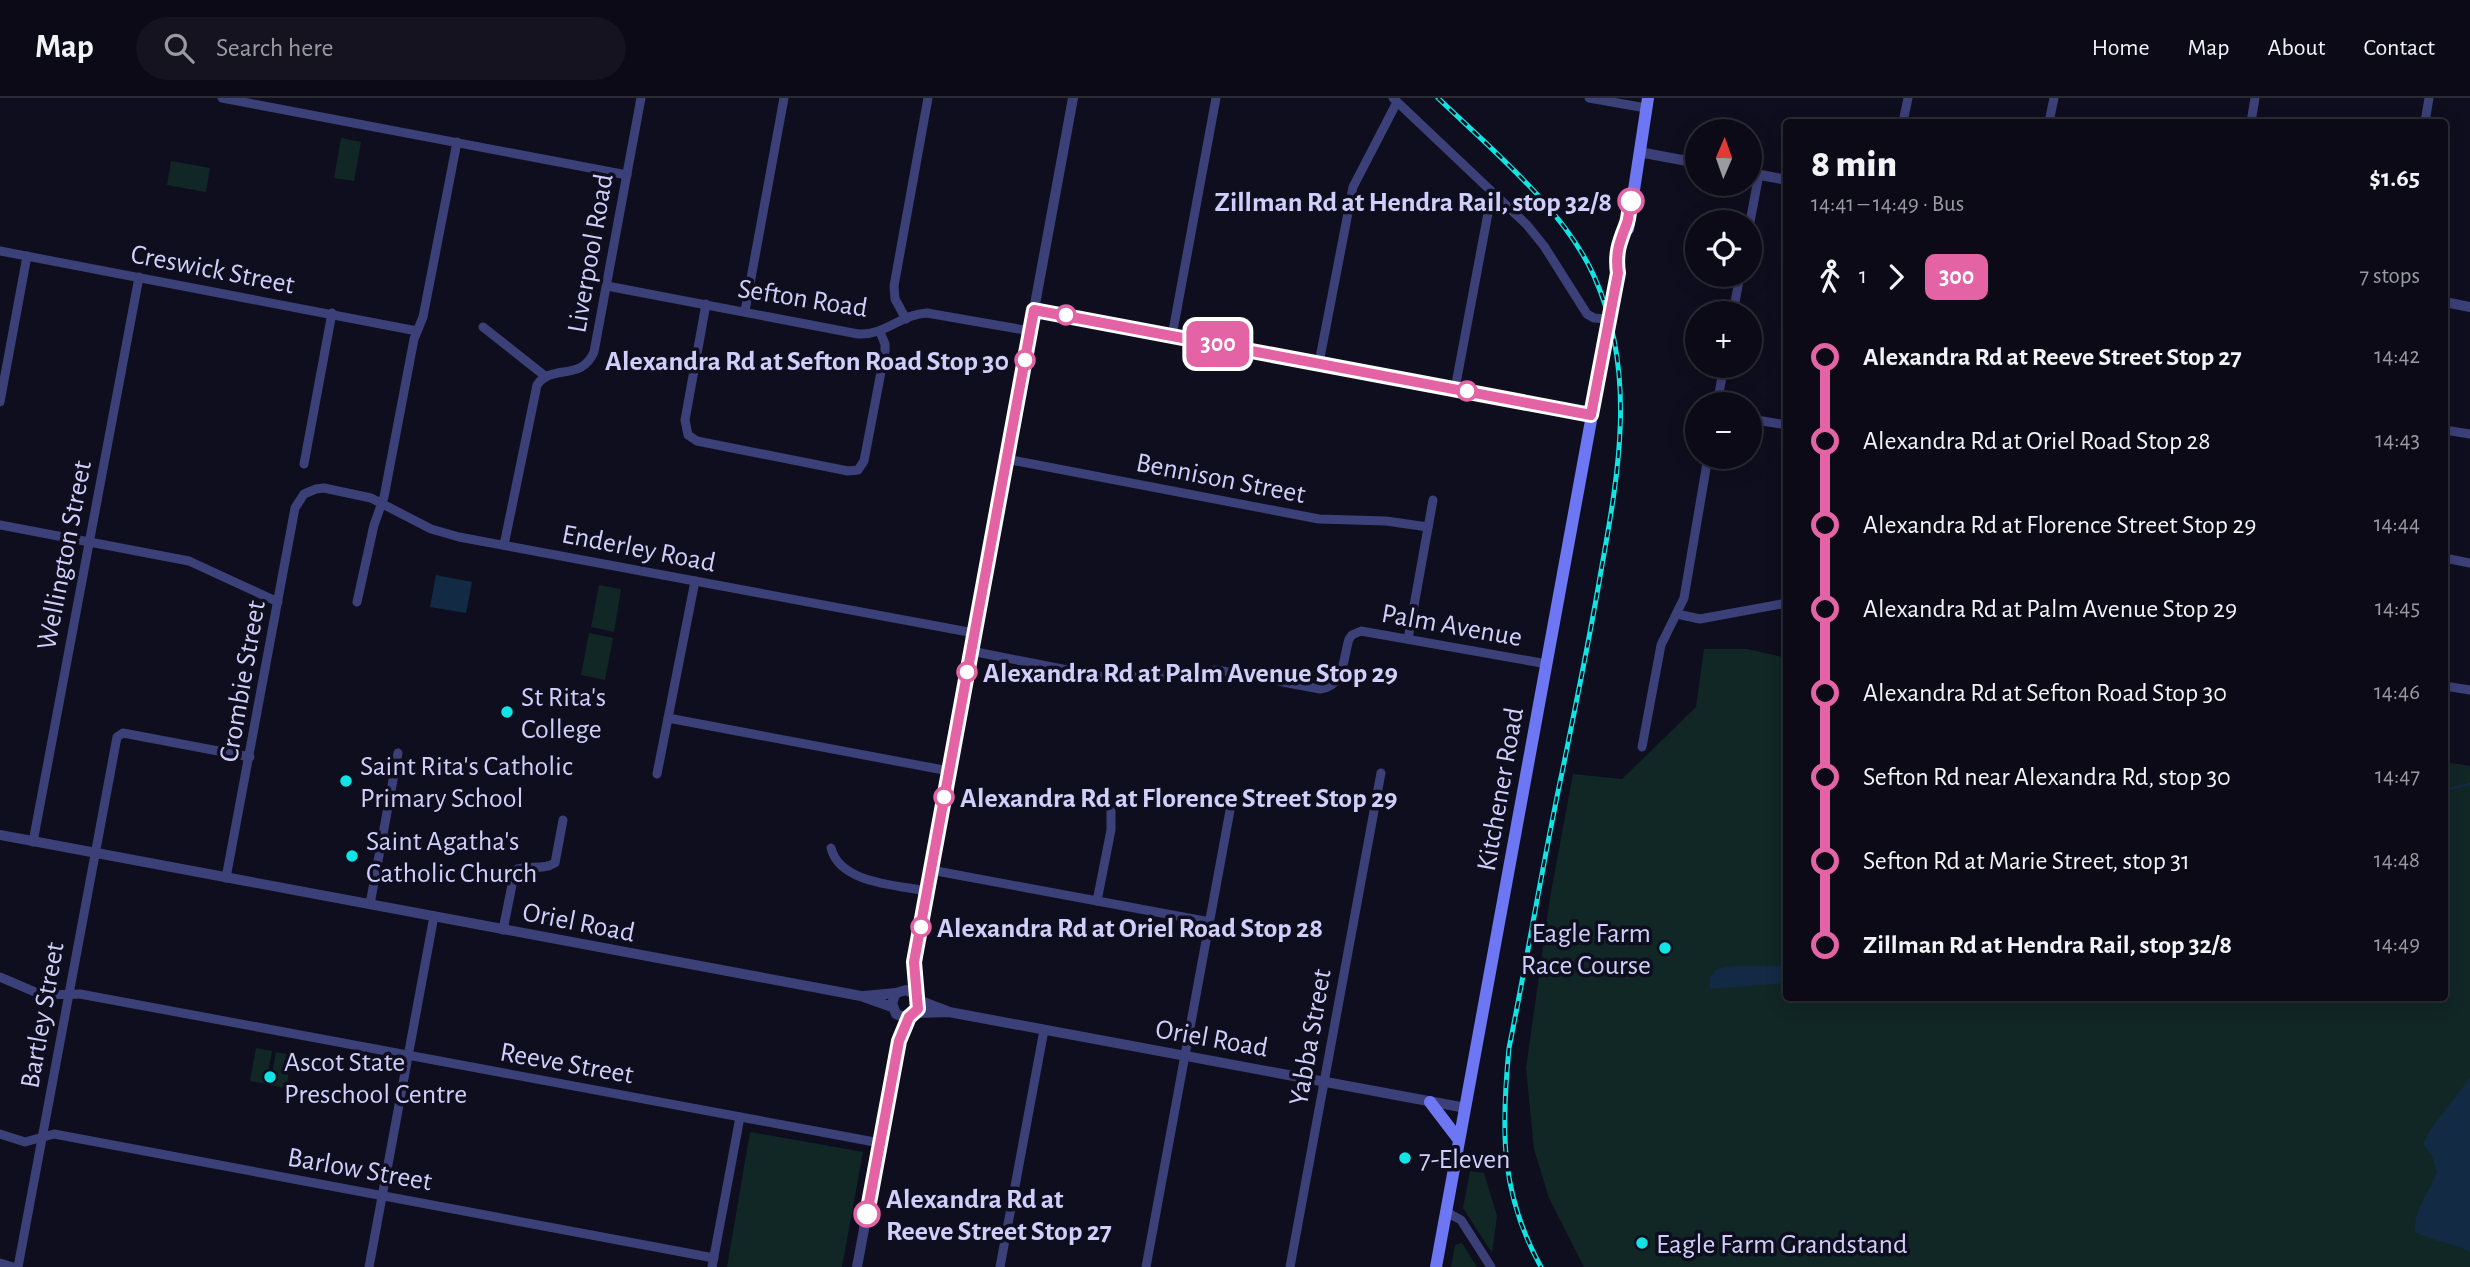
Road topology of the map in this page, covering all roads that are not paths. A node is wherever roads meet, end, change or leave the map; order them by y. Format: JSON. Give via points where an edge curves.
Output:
{"nodes":[{"id":1,"x":222,"y":98,"type":"edge"},
{"id":2,"x":641,"y":98,"type":"edge"},
{"id":3,"x":784,"y":98,"type":"edge"},
{"id":4,"x":928,"y":98,"type":"edge"},
{"id":5,"x":1073,"y":98,"type":"edge"},
{"id":6,"x":1216,"y":98,"type":"edge"},
{"id":7,"x":1588,"y":98,"type":"edge"},
{"id":8,"x":1908,"y":98,"type":"edge"},
{"id":9,"x":2054,"y":98,"type":"edge"},
{"id":10,"x":2255,"y":98,"type":"edge"},
{"id":11,"x":2429,"y":98,"type":"edge"},
{"id":12,"x":1395,"y":100,"type":"edge"},
{"id":13,"x":1647,"y":103,"type":"edge"},
{"id":14,"x":1904,"y":119,"type":"edge"},
{"id":15,"x":2050,"y":119,"type":"edge"},
{"id":16,"x":2252,"y":119,"type":"edge"},
{"id":17,"x":2426,"y":119,"type":"edge"},
{"id":18,"x":457,"y":142,"type":"junction"},
{"id":19,"x":1639,"y":152,"type":"junction"},
{"id":20,"x":1685,"y":161,"type":"edge"},
{"id":21,"x":627,"y":175,"type":"junction"},
{"id":22,"x":1762,"y":175,"type":"edge"},
{"id":23,"x":1783,"y":179,"type":"edge"},
{"id":24,"x":1492,"y":192,"type":"junction"},
{"id":25,"x":0,"y":251,"type":"edge"},
{"id":26,"x":27,"y":256,"type":"junction"},
{"id":27,"x":139,"y":277,"type":"junction"},
{"id":28,"x":607,"y":286,"type":"junction"},
{"id":29,"x":2448,"y":303,"type":"edge"},
{"id":30,"x":706,"y":304,"type":"junction"},
{"id":31,"x":2470,"y":307,"type":"edge"},
{"id":32,"x":1034,"y":310,"type":"junction"},
{"id":33,"x":746,"y":311,"type":"junction"},
{"id":34,"x":332,"y":313,"type":"junction"},
{"id":35,"x":906,"y":319,"type":"junction"},
{"id":36,"x":1609,"y":319,"type":"junction"},
{"id":37,"x":483,"y":327,"type":"dead end"},
{"id":38,"x":417,"y":331,"type":"junction"},
{"id":39,"x":1030,"y":331,"type":"junction"},
{"id":40,"x":880,"y":332,"type":"junction"},
{"id":41,"x":1172,"y":336,"type":"junction"},
{"id":42,"x":1319,"y":363,"type":"junction"},
{"id":43,"x":545,"y":376,"type":"junction"},
{"id":44,"x":1455,"y":388,"type":"junction"},
{"id":45,"x":0,"y":402,"type":"edge"},
{"id":46,"x":1591,"y":415,"type":"junction"},
{"id":47,"x":1762,"y":421,"type":"edge"},
{"id":48,"x":1783,"y":424,"type":"edge"},
{"id":49,"x":2448,"y":430,"type":"edge"},
{"id":50,"x":2470,"y":434,"type":"edge"},
{"id":51,"x":1006,"y":459,"type":"junction"},
{"id":52,"x":304,"y":464,"type":"dead end"},
{"id":53,"x":1706,"y":469,"type":"edge"},
{"id":54,"x":304,"y":494,"type":"joint"},
{"id":55,"x":1433,"y":500,"type":"dead end"},
{"id":56,"x":382,"y":502,"type":"junction"},
{"id":57,"x":0,"y":525,"type":"edge"},
{"id":58,"x":1428,"y":527,"type":"junction"},
{"id":59,"x":89,"y":542,"type":"junction"},
{"id":60,"x":504,"y":545,"type":"junction"},
{"id":61,"x":2448,"y":559,"type":"edge"},
{"id":62,"x":2470,"y":563,"type":"edge"},
{"id":63,"x":695,"y":581,"type":"junction"},
{"id":64,"x":278,"y":602,"type":"junction"},
{"id":65,"x":358,"y":602,"type":"dead end"},
{"id":66,"x":1783,"y":604,"type":"edge"},
{"id":67,"x":1677,"y":614,"type":"junction"},
{"id":68,"x":974,"y":633,"type":"junction"},
{"id":69,"x":1408,"y":639,"type":"junction"},
{"id":70,"x":971,"y":651,"type":"junction"},
{"id":71,"x":1547,"y":664,"type":"junction"},
{"id":72,"x":2448,"y":687,"type":"edge"},
{"id":73,"x":2470,"y":691,"type":"edge"},
{"id":74,"x":668,"y":718,"type":"junction"},
{"id":75,"x":1642,"y":747,"type":"dead end"},
{"id":76,"x":398,"y":753,"type":"dead end"},
{"id":77,"x":250,"y":757,"type":"junction"},
{"id":78,"x":949,"y":771,"type":"junction"},
{"id":79,"x":1381,"y":773,"type":"dead end"},
{"id":80,"x":657,"y":774,"type":"dead end"},
{"id":81,"x":1231,"y":805,"type":"dead end"},
{"id":82,"x":1111,"y":810,"type":"dead end"},
{"id":83,"x":563,"y":820,"type":"dead end"},
{"id":84,"x":0,"y":835,"type":"edge"},
{"id":85,"x":33,"y":842,"type":"junction"},
{"id":86,"x":831,"y":848,"type":"dead end"},
{"id":87,"x":94,"y":853,"type":"junction"},
{"id":88,"x":931,"y":870,"type":"junction"},
{"id":89,"x":226,"y":878,"type":"junction"},
{"id":90,"x":927,"y":891,"type":"junction"},
{"id":91,"x":1097,"y":901,"type":"junction"},
{"id":92,"x":370,"y":904,"type":"junction"},
{"id":93,"x":434,"y":916,"type":"junction"},
{"id":94,"x":1210,"y":922,"type":"junction"},
{"id":95,"x":503,"y":930,"type":"junction"},
{"id":96,"x":914,"y":962,"type":"junction"},
{"id":97,"x":0,"y":977,"type":"edge"},
{"id":98,"x":899,"y":992,"type":"junction"},
{"id":99,"x":68,"y":994,"type":"junction"},
{"id":100,"x":861,"y":996,"type":"junction"},
{"id":101,"x":917,"y":997,"type":"junction"},
{"id":102,"x":894,"y":1010,"type":"junction"},
{"id":103,"x":949,"y":1012,"type":"junction"},
{"id":104,"x":912,"y":1015,"type":"junction"},
{"id":105,"x":1044,"y":1030,"type":"junction"},
{"id":106,"x":899,"y":1041,"type":"junction"},
{"id":107,"x":1185,"y":1055,"type":"junction"},
{"id":108,"x":408,"y":1056,"type":"junction"},
{"id":109,"x":1324,"y":1081,"type":"junction"},
{"id":110,"x":1430,"y":1102,"type":"junction"},
{"id":111,"x":1465,"y":1108,"type":"junction"},
{"id":112,"x":740,"y":1117,"type":"junction"},
{"id":113,"x":0,"y":1134,"type":"edge"},
{"id":114,"x":42,"y":1137,"type":"junction"},
{"id":115,"x":1459,"y":1140,"type":"junction"},
{"id":116,"x":880,"y":1143,"type":"junction"},
{"id":117,"x":382,"y":1195,"type":"junction"},
{"id":118,"x":1446,"y":1212,"type":"junction"},
{"id":119,"x":713,"y":1262,"type":"edge"},
{"id":120,"x":0,"y":1264,"type":"edge"},
{"id":121,"x":15,"y":1267,"type":"edge"},
{"id":122,"x":369,"y":1267,"type":"edge"},
{"id":123,"x":857,"y":1267,"type":"edge"},
{"id":124,"x":1000,"y":1267,"type":"edge"},
{"id":125,"x":1146,"y":1267,"type":"edge"},
{"id":126,"x":1290,"y":1267,"type":"edge"},
{"id":127,"x":1436,"y":1267,"type":"edge"},
{"id":128,"x":1491,"y":1267,"type":"edge"}],
"edges":[{"from":1,"to":18,"type":"street"},
{"from":2,"to":21,"type":"street","name":"Liverpool Road"},
{"from":3,"to":33,"type":"street"},
{"from":4,"to":35,"type":"street","via":[[894,286],[895,299]]},
{"from":5,"to":32,"type":"street"},
{"from":6,"to":41,"type":"street"},
{"from":7,"to":13,"type":"street"},
{"from":8,"to":14,"type":"street"},
{"from":9,"to":15,"type":"street"},
{"from":10,"to":16,"type":"street"},
{"from":11,"to":17,"type":"street"},
{"from":12,"to":24,"type":"street"},
{"from":12,"to":42,"type":"street","via":[[1353,187]]},
{"from":13,"to":19,"type":"main road","name":"Kitchener Road"},
{"from":18,"to":21,"type":"street"},
{"from":18,"to":38,"type":"street","via":[[424,317]]},
{"from":19,"to":20,"type":"street"},
{"from":19,"to":36,"type":"main road","name":"Kitchener Road","via":[[1626,248]]},
{"from":21,"to":28,"type":"street","name":"Liverpool Road"},
{"from":22,"to":23,"type":"street"},
{"from":24,"to":36,"type":"street","via":[[1536,234],[1587,314]]},
{"from":24,"to":44,"type":"street"},
{"from":25,"to":26,"type":"street","name":"Creswick Street"},
{"from":26,"to":27,"type":"street","name":"Creswick Street"},
{"from":26,"to":45,"type":"street"},
{"from":27,"to":34,"type":"street","name":"Creswick Street"},
{"from":27,"to":59,"type":"street","name":"Wellington Street"},
{"from":28,"to":30,"type":"street","name":"Sefton Road"},
{"from":28,"to":43,"type":"street","name":"Liverpool Road","via":[[591,359],[576,370]]},
{"from":29,"to":31,"type":"street"},
{"from":30,"to":33,"type":"street","name":"Sefton Road"},
{"from":30,"to":40,"type":"street","via":[[685,420],[688,435],[697,441],[848,471],[858,470],[864,461],[885,351]]},
{"from":32,"to":39,"type":"street"},
{"from":32,"to":41,"type":"street"},
{"from":33,"to":40,"type":"street","name":"Sefton Road","via":[[858,334]]},
{"from":34,"to":38,"type":"street","name":"Creswick Street"},
{"from":34,"to":52,"type":"street"},
{"from":35,"to":39,"type":"street","name":"Sefton Road","via":[[927,313]]},
{"from":35,"to":40,"type":"street","name":"Sefton Road"},
{"from":36,"to":46,"type":"main road","name":"Kitchener Road"},
{"from":37,"to":43,"type":"street"},
{"from":38,"to":56,"type":"street"},
{"from":39,"to":51,"type":"street"},
{"from":41,"to":42,"type":"street"},
{"from":42,"to":44,"type":"street"},
{"from":43,"to":60,"type":"street","via":[[534,393]]},
{"from":44,"to":46,"type":"street"},
{"from":46,"to":71,"type":"main road","name":"Kitchener Road"},
{"from":47,"to":48,"type":"street"},
{"from":49,"to":50,"type":"street"},
{"from":51,"to":58,"type":"street","name":"Bennison Street","via":[[1319,519]]},
{"from":51,"to":68,"type":"street"},
{"from":53,"to":67,"type":"street","via":[[1684,598]]},
{"from":54,"to":56,"type":"street","name":"Enderley Road","via":[[324,488]]},
{"from":54,"to":64,"type":"street","name":"Crombie Street","via":[[295,508]]},
{"from":55,"to":58,"type":"street"},
{"from":56,"to":60,"type":"street","name":"Enderley Road","via":[[438,532]]},
{"from":56,"to":65,"type":"street"},
{"from":57,"to":59,"type":"street"},
{"from":58,"to":69,"type":"street"},
{"from":59,"to":64,"type":"street","via":[[189,561]]},
{"from":59,"to":85,"type":"street","name":"Wellington Street"},
{"from":60,"to":63,"type":"street","name":"Enderley Road"},
{"from":61,"to":62,"type":"street"},
{"from":63,"to":68,"type":"street","name":"Enderley Road"},
{"from":63,"to":74,"type":"street"},
{"from":64,"to":77,"type":"street","name":"Crombie Street"},
{"from":66,"to":67,"type":"street","via":[[1700,619]]},
{"from":67,"to":75,"type":"street","via":[[1661,645]]},
{"from":68,"to":70,"type":"street"},
{"from":69,"to":70,"type":"street","name":"Palm Avenue","via":[[1355,633],[1347,644],[1339,678],[1320,689],[1217,670],[1114,679]]},
{"from":69,"to":71,"type":"street","name":"Palm Avenue"},
{"from":70,"to":78,"type":"street"},
{"from":71,"to":111,"type":"main road","name":"Kitchener Road"},
{"from":72,"to":73,"type":"street"},
{"from":74,"to":78,"type":"street"},
{"from":74,"to":80,"type":"street"},
{"from":76,"to":92,"type":"street"},
{"from":77,"to":87,"type":"street","name":"Bartley Street","via":[[120,733]]},
{"from":77,"to":89,"type":"street","name":"Crombie Street"},
{"from":78,"to":88,"type":"street"},
{"from":79,"to":109,"type":"street","name":"Yabba Street"},
{"from":81,"to":94,"type":"street"},
{"from":82,"to":91,"type":"street"},
{"from":83,"to":95,"type":"street","via":[[555,863],[515,870]]},
{"from":84,"to":85,"type":"street","name":"Oriel Road"},
{"from":85,"to":87,"type":"street","name":"Oriel Road"},
{"from":86,"to":90,"type":"street","via":[[835,859],[858,878]]},
{"from":87,"to":89,"type":"street","name":"Oriel Road"},
{"from":87,"to":99,"type":"street","name":"Bartley Street"},
{"from":88,"to":90,"type":"street"},
{"from":88,"to":91,"type":"street"},
{"from":89,"to":92,"type":"street","name":"Oriel Road"},
{"from":90,"to":96,"type":"street"},
{"from":91,"to":94,"type":"street"},
{"from":92,"to":93,"type":"street","name":"Oriel Road"},
{"from":93,"to":95,"type":"street","name":"Oriel Road"},
{"from":93,"to":108,"type":"street"},
{"from":94,"to":107,"type":"street"},
{"from":95,"to":100,"type":"street","name":"Oriel Road"},
{"from":96,"to":98,"type":"street"},
{"from":96,"to":101,"type":"street"},
{"from":97,"to":99,"type":"street","name":"Reeve Street","via":[[42,995]]},
{"from":98,"to":100,"type":"street","name":"Oriel Road"},
{"from":98,"to":101,"type":"street","via":[[910,991]]},
{"from":98,"to":102,"type":"street","via":[[892,1000]]},
{"from":99,"to":108,"type":"street","name":"Reeve Street"},
{"from":99,"to":114,"type":"street","name":"Bartley Street"},
{"from":100,"to":102,"type":"street","name":"Oriel Road"},
{"from":101,"to":103,"type":"street","name":"Oriel Road"},
{"from":101,"to":104,"type":"street"},
{"from":102,"to":104,"type":"street"},
{"from":102,"to":106,"type":"street"},
{"from":103,"to":104,"type":"street","name":"Oriel Road"},
{"from":103,"to":105,"type":"street","name":"Oriel Road"},
{"from":104,"to":106,"type":"street"},
{"from":105,"to":107,"type":"street","name":"Oriel Road"},
{"from":105,"to":124,"type":"street"},
{"from":106,"to":116,"type":"street"},
{"from":107,"to":109,"type":"street","name":"Oriel Road"},
{"from":107,"to":125,"type":"street"},
{"from":108,"to":112,"type":"street","name":"Reeve Street"},
{"from":108,"to":117,"type":"street"},
{"from":109,"to":110,"type":"street","name":"Oriel Road"},
{"from":109,"to":126,"type":"street","name":"Yabba Street"},
{"from":110,"to":111,"type":"street","name":"Oriel Road"},
{"from":110,"to":115,"type":"main road"},
{"from":111,"to":115,"type":"main road","name":"Kitchener Road"},
{"from":112,"to":116,"type":"street","name":"Reeve Street"},
{"from":112,"to":119,"type":"street"},
{"from":113,"to":114,"type":"street","name":"Barlow Street","via":[[25,1142]]},
{"from":114,"to":117,"type":"street","name":"Barlow Street","via":[[54,1134]]},
{"from":114,"to":121,"type":"street","name":"Bartley Street"},
{"from":115,"to":118,"type":"main road","name":"Kitchener Road"},
{"from":116,"to":123,"type":"street"},
{"from":117,"to":119,"type":"street","name":"Barlow Street"},
{"from":117,"to":122,"type":"street"},
{"from":118,"to":127,"type":"main road","name":"Kitchener Road"},
{"from":118,"to":128,"type":"street","via":[[1461,1220]]},
{"from":120,"to":121,"type":"street"}]}
